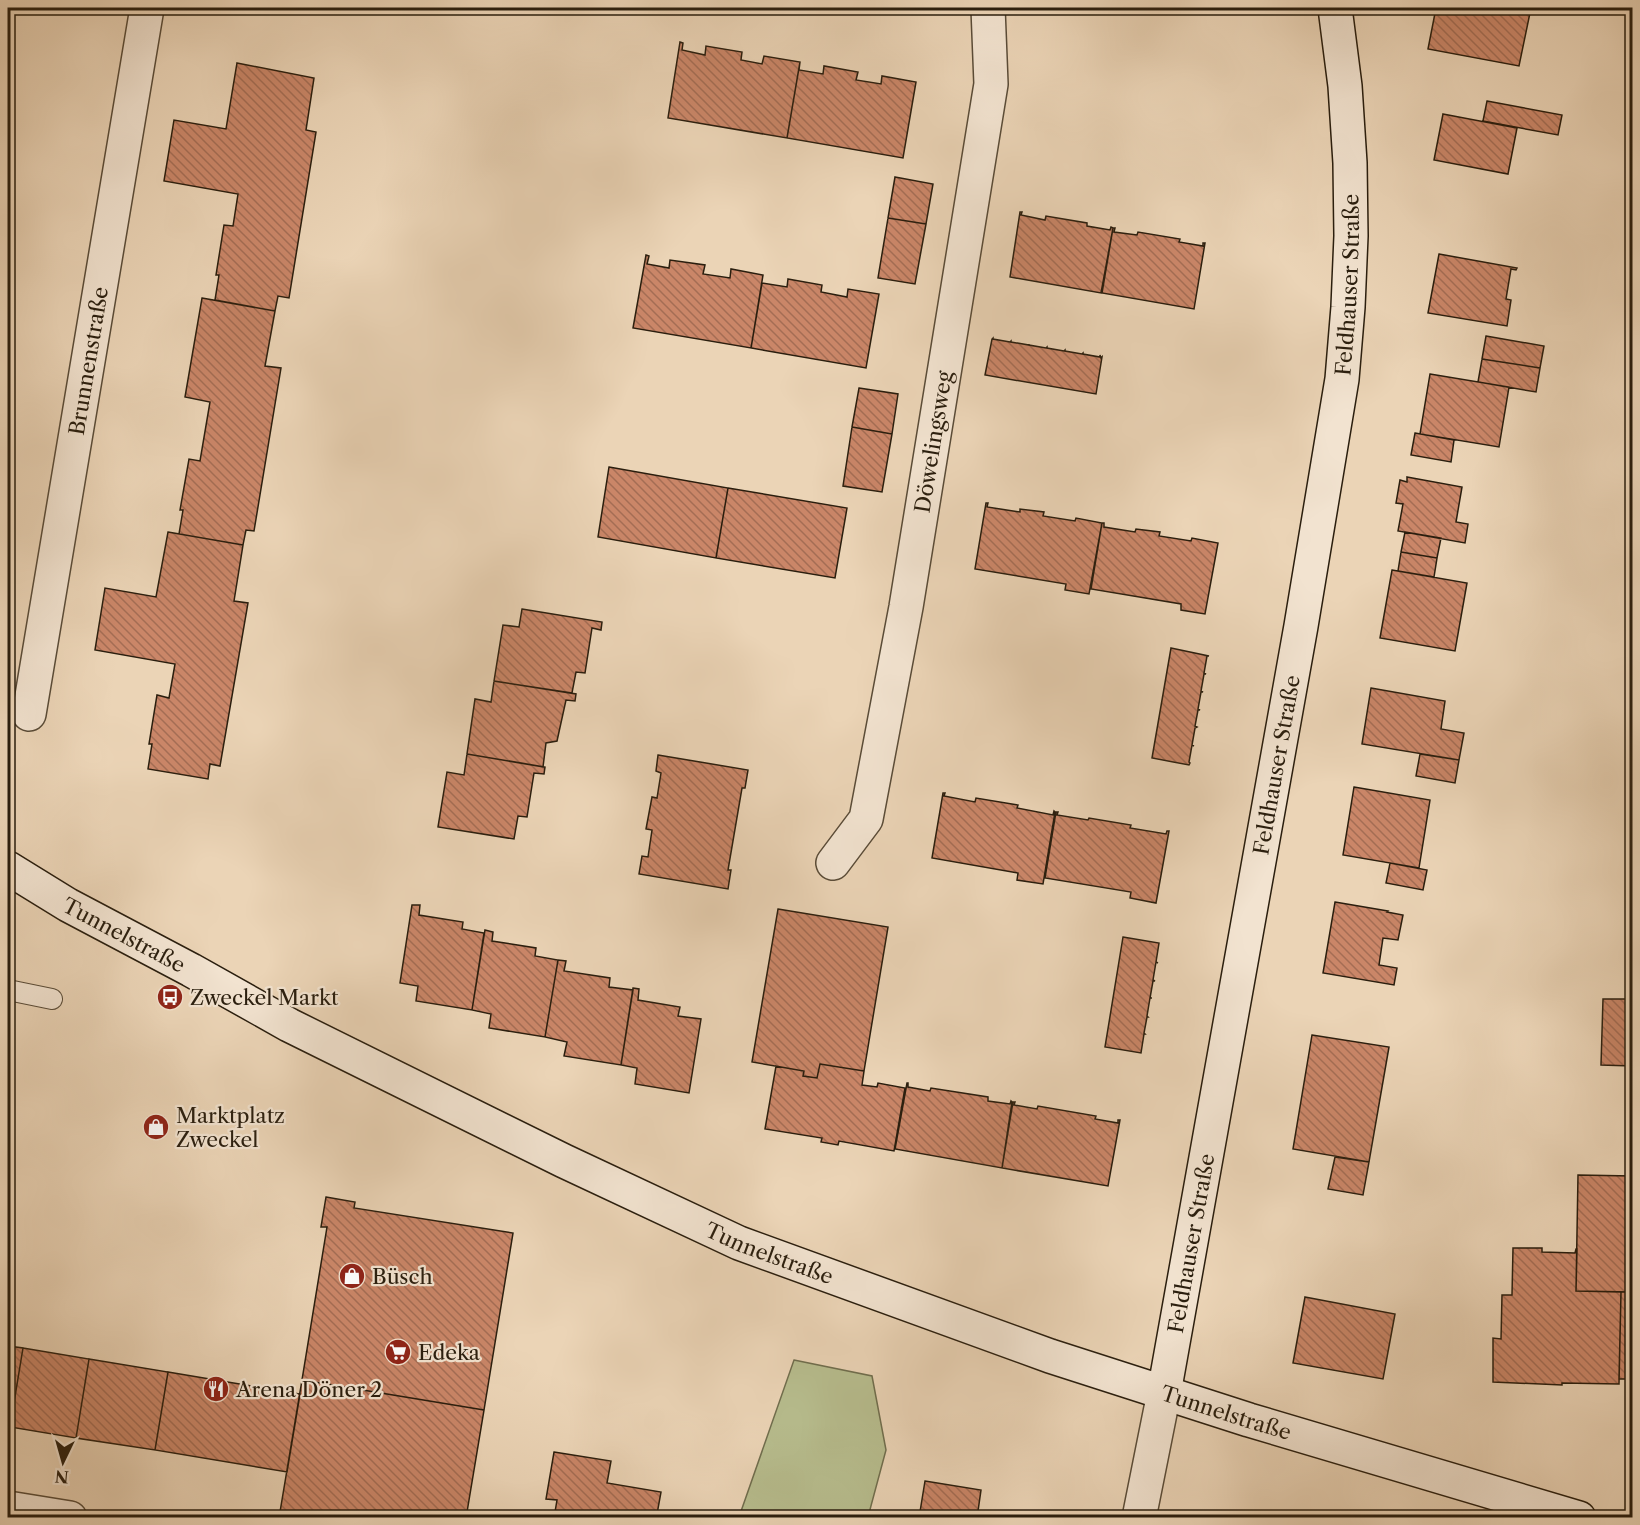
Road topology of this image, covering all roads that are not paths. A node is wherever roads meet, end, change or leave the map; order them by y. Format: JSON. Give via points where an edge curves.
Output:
{"nodes":[{"id":1,"x":147,"y":8,"type":"edge"},
{"id":2,"x":988,"y":8,"type":"edge"},
{"id":3,"x":1335,"y":8,"type":"edge"},
{"id":4,"x":29,"y":714,"type":"dead end"},
{"id":5,"x":833,"y":863,"type":"dead end"},
{"id":6,"x":8,"y":868,"type":"edge"},
{"id":7,"x":8,"y":990,"type":"edge"},
{"id":8,"x":52,"y":999,"type":"dead end"},
{"id":9,"x":1164,"y":1393,"type":"junction"},
{"id":10,"x":8,"y":1508,"type":"edge"},
{"id":11,"x":70,"y":1518,"type":"edge"},
{"id":12,"x":1139,"y":1518,"type":"edge"},
{"id":13,"x":1579,"y":1518,"type":"edge"}],
"edges":[{"from":1,"to":4,"type":"street","name":"Brunnenstraße"},
{"from":2,"to":5,"type":"street","name":"Döwelingsweg","via":[[991,84],[906,607],[866,819]]},
{"from":3,"to":9,"type":"street","name":"Feldhauser Straße","via":[[1350,163],[1350,260],[1342,379]]},
{"from":6,"to":9,"type":"street","name":"Tunnelstraße","via":[[68,905],[289,1025],[739,1244]]},
{"from":7,"to":8,"type":"lane"},
{"from":9,"to":12,"type":"street","name":"Feldhauser Straße"},
{"from":9,"to":13,"type":"street","name":"Tunnelstraße"},
{"from":10,"to":11,"type":"street"}]}
